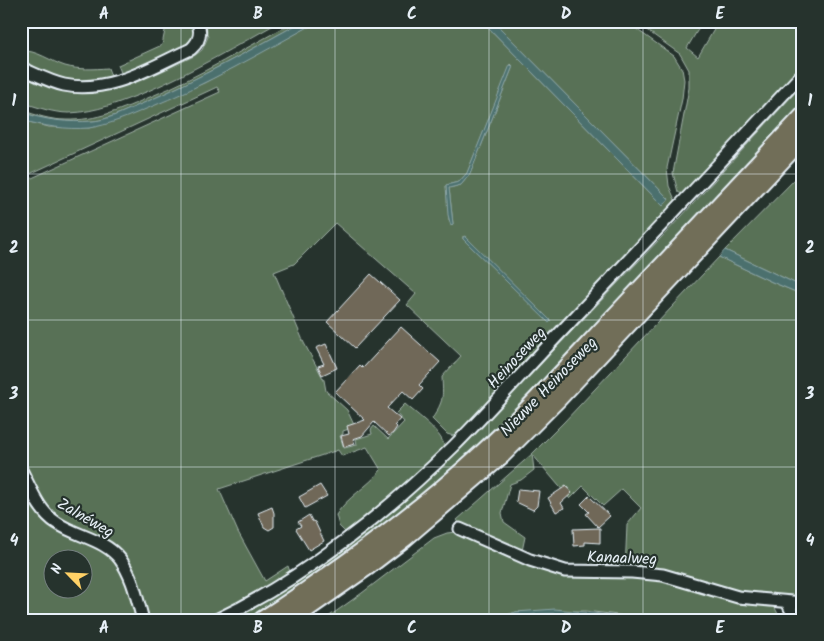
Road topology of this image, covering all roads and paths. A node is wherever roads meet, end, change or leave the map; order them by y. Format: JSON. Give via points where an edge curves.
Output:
{"nodes":[{"id":1,"x":197,"y":21,"type":"edge"},
{"id":2,"x":21,"y":68,"type":"edge"},
{"id":3,"x":803,"y":73,"type":"edge"},
{"id":4,"x":803,"y":116,"type":"edge"},
{"id":5,"x":803,"y":138,"type":"edge"},
{"id":6,"x":21,"y":470,"type":"edge"},
{"id":7,"x":460,"y":529,"type":"dead end"},
{"id":8,"x":787,"y":602,"type":"junction"},
{"id":9,"x":803,"y":603,"type":"edge"},
{"id":10,"x":143,"y":620,"type":"edge"},
{"id":11,"x":216,"y":620,"type":"edge"},
{"id":12,"x":262,"y":620,"type":"edge"},
{"id":13,"x":290,"y":620,"type":"edge"},
{"id":14,"x":796,"y":620,"type":"edge"}],
"edges":[{"from":1,"to":2,"type":"street","via":[[199,38],[191,49],[117,83],[88,87],[64,85]]},
{"from":3,"to":11,"type":"street","name":"Heinoseweg","via":[[476,423],[419,479],[358,530],[297,574]]},
{"from":4,"to":12,"type":"highway","name":"Nieuwe Heinoseweg","via":[[482,454],[370,545]]},
{"from":5,"to":13,"type":"highway","name":"Nieuwe Heinoseweg","via":[[501,456],[405,538]]},
{"from":6,"to":10,"type":"street","name":"Zalnéweg","via":[[41,508],[50,518],[68,530],[102,543],[119,558],[130,576]]},
{"from":7,"to":8,"type":"street","name":"Kanaalweg","via":[[530,560],[565,571],[663,575],[738,597]]},
{"from":8,"to":9,"type":"street","name":"Kanaalweg"},
{"from":8,"to":14,"type":"street"}]}
